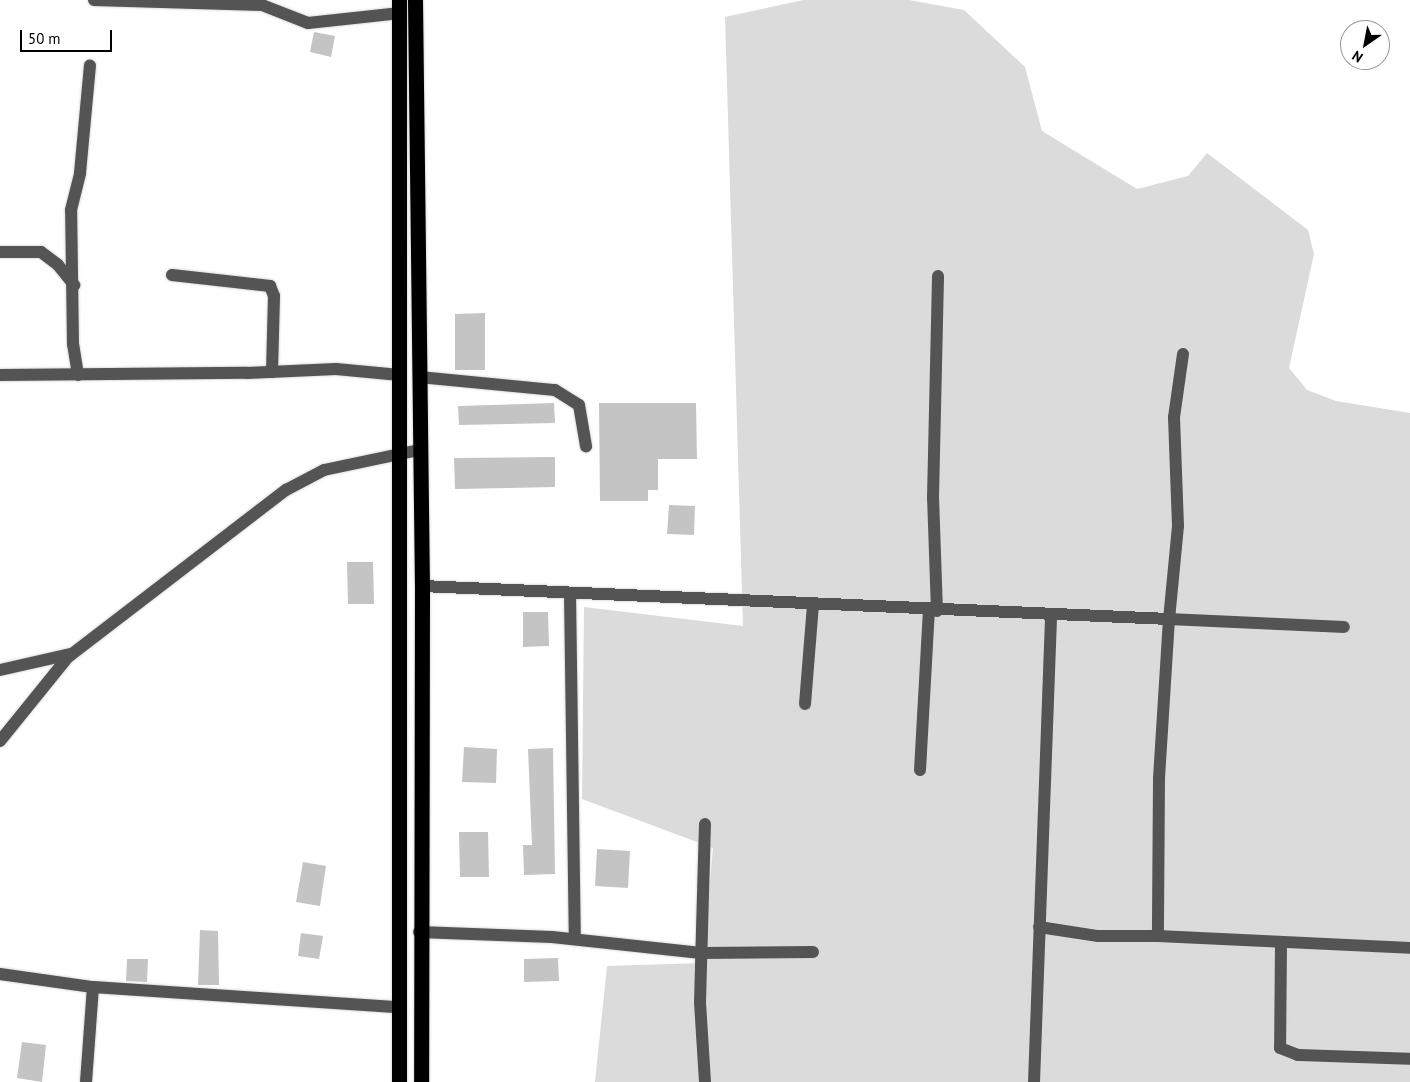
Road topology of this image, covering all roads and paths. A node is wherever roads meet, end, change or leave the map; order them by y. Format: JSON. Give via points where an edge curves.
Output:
{"nodes":[{"id":1,"x":94,"y":0,"type":"edge"},
{"id":2,"x":415,"y":0,"type":"edge"},
{"id":3,"x":400,"y":7,"type":"edge"},
{"id":4,"x":90,"y":65,"type":"dead end"},
{"id":5,"x":0,"y":252,"type":"edge"},
{"id":6,"x":172,"y":275,"type":"dead end"},
{"id":7,"x":938,"y":276,"type":"dead end"},
{"id":8,"x":74,"y":285,"type":"junction"},
{"id":9,"x":1183,"y":354,"type":"dead end"},
{"id":10,"x":272,"y":372,"type":"junction"},
{"id":11,"x":0,"y":374,"type":"edge"},
{"id":12,"x":78,"y":374,"type":"junction"},
{"id":13,"x":400,"y":375,"type":"junction"},
{"id":14,"x":419,"y":377,"type":"junction"},
{"id":15,"x":586,"y":446,"type":"dead end"},
{"id":16,"x":419,"y":450,"type":"junction"},
{"id":17,"x":399,"y":454,"type":"junction"},
{"id":18,"x":422,"y":586,"type":"junction"},
{"id":19,"x":570,"y":593,"type":"junction"},
{"id":20,"x":813,"y":605,"type":"junction"},
{"id":21,"x":933,"y":611,"type":"junction"},
{"id":22,"x":1051,"y":616,"type":"junction"},
{"id":23,"x":1169,"y":619,"type":"junction"},
{"id":24,"x":1344,"y":627,"type":"dead end"},
{"id":25,"x":72,"y":653,"type":"junction"},
{"id":26,"x":0,"y":670,"type":"edge"},
{"id":27,"x":805,"y":704,"type":"dead end"},
{"id":28,"x":0,"y":741,"type":"edge"},
{"id":29,"x":920,"y":770,"type":"dead end"},
{"id":30,"x":705,"y":824,"type":"dead end"},
{"id":31,"x":1038,"y":927,"type":"junction"},
{"id":32,"x":419,"y":932,"type":"junction"},
{"id":33,"x":1158,"y":936,"type":"junction"},
{"id":34,"x":576,"y":939,"type":"junction"},
{"id":35,"x":1281,"y":943,"type":"junction"},
{"id":36,"x":1410,"y":948,"type":"edge"},
{"id":37,"x":701,"y":952,"type":"junction"},
{"id":38,"x":813,"y":952,"type":"dead end"},
{"id":39,"x":0,"y":974,"type":"edge"},
{"id":40,"x":93,"y":987,"type":"junction"},
{"id":41,"x":398,"y":1007,"type":"junction"},
{"id":42,"x":1410,"y":1059,"type":"edge"},
{"id":43,"x":86,"y":1082,"type":"edge"},
{"id":44,"x":399,"y":1082,"type":"edge"},
{"id":45,"x":421,"y":1082,"type":"edge"},
{"id":46,"x":705,"y":1082,"type":"edge"},
{"id":47,"x":1034,"y":1082,"type":"edge"}],
"edges":[{"from":1,"to":3,"type":"street","via":[[262,6],[308,23]]},
{"from":2,"to":14,"type":"highway"},
{"from":3,"to":13,"type":"highway"},
{"from":4,"to":8,"type":"street","via":[[80,172],[70,210]]},
{"from":5,"to":8,"type":"street","via":[[41,252],[58,265]]},
{"from":6,"to":10,"type":"street","via":[[270,286],[274,296]]},
{"from":7,"to":21,"type":"street"},
{"from":8,"to":12,"type":"street","via":[[73,345]]},
{"from":9,"to":23,"type":"street","via":[[1174,417],[1178,526]]},
{"from":10,"to":12,"type":"street"},
{"from":10,"to":13,"type":"street","via":[[336,369]]},
{"from":11,"to":12,"type":"street"},
{"from":13,"to":17,"type":"highway"},
{"from":14,"to":15,"type":"street","via":[[555,390],[578,405]]},
{"from":14,"to":16,"type":"highway"},
{"from":16,"to":17,"type":"street"},
{"from":16,"to":18,"type":"highway"},
{"from":17,"to":25,"type":"street","via":[[324,470],[286,490]]},
{"from":17,"to":41,"type":"highway"},
{"from":18,"to":19,"type":"street"},
{"from":18,"to":32,"type":"highway"},
{"from":19,"to":20,"type":"street"},
{"from":19,"to":34,"type":"street"},
{"from":20,"to":21,"type":"street"},
{"from":20,"to":27,"type":"street"},
{"from":21,"to":22,"type":"street"},
{"from":21,"to":29,"type":"street"},
{"from":22,"to":23,"type":"street"},
{"from":22,"to":31,"type":"street","via":[[1050,743]]},
{"from":23,"to":24,"type":"street"},
{"from":23,"to":33,"type":"street","via":[[1159,778]]},
{"from":25,"to":26,"type":"street"},
{"from":25,"to":28,"type":"street"},
{"from":30,"to":37,"type":"street"},
{"from":31,"to":33,"type":"street","via":[[1098,936]]},
{"from":31,"to":47,"type":"street"},
{"from":32,"to":34,"type":"street"},
{"from":32,"to":45,"type":"highway"},
{"from":33,"to":35,"type":"street"},
{"from":34,"to":37,"type":"street"},
{"from":35,"to":36,"type":"street"},
{"from":35,"to":42,"type":"street","via":[[1280,1048],[1298,1055]]},
{"from":37,"to":38,"type":"street"},
{"from":37,"to":46,"type":"street"},
{"from":39,"to":40,"type":"street"},
{"from":40,"to":41,"type":"street"},
{"from":40,"to":43,"type":"street"},
{"from":41,"to":44,"type":"highway"}]}
